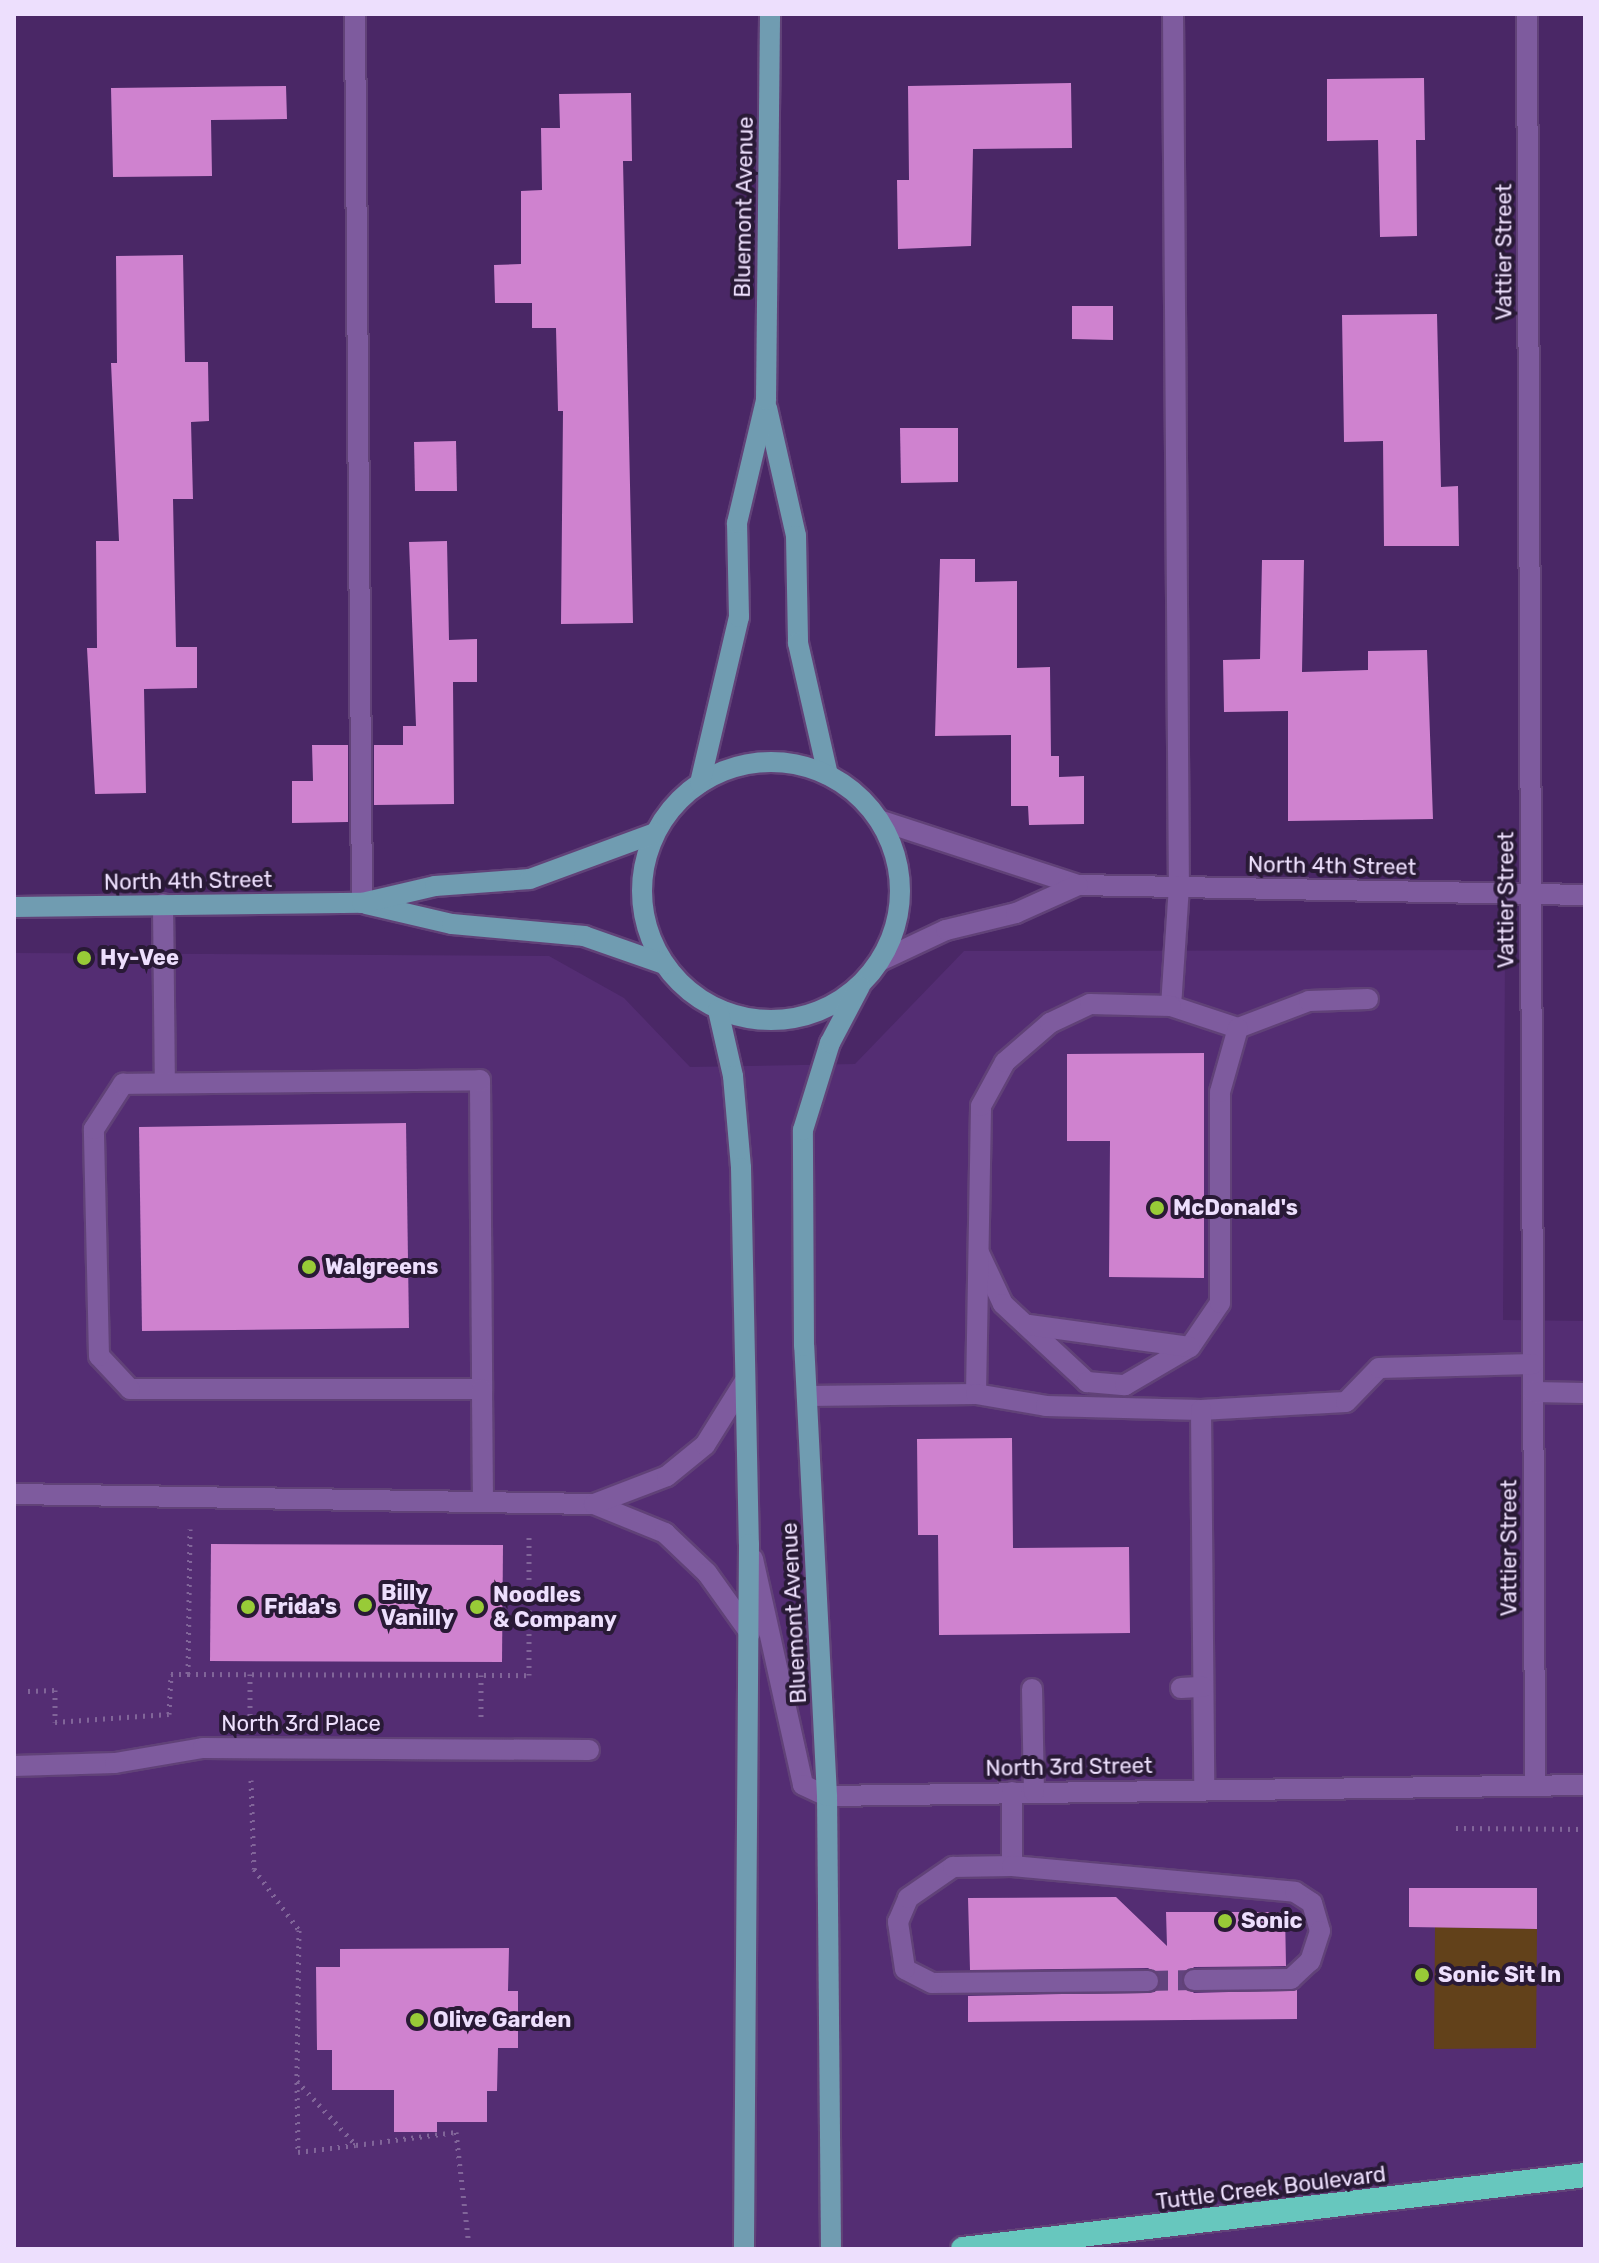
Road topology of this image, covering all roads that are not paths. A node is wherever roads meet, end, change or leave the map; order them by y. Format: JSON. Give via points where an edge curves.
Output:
{"nodes":[{"id":1,"x":355,"y":14,"type":"edge"},
{"id":2,"x":770,"y":14,"type":"edge"},
{"id":3,"x":1173,"y":14,"type":"edge"},
{"id":4,"x":1527,"y":14,"type":"edge"},
{"id":5,"x":766,"y":400,"type":"junction"},
{"id":6,"x":828,"y":775,"type":"junction"},
{"id":7,"x":700,"y":783,"type":"junction"},
{"id":8,"x":879,"y":820,"type":"junction"},
{"id":9,"x":655,"y":833,"type":"junction"},
{"id":10,"x":1078,"y":885,"type":"junction"},
{"id":11,"x":1179,"y":886,"type":"junction"},
{"id":12,"x":1530,"y":895,"type":"junction"},
{"id":13,"x":1585,"y":895,"type":"edge"},
{"id":14,"x":362,"y":903,"type":"junction"},
{"id":15,"x":163,"y":904,"type":"junction"},
{"id":16,"x":14,"y":907,"type":"edge"},
{"id":17,"x":880,"y":961,"type":"junction"},
{"id":18,"x":664,"y":964,"type":"junction"},
{"id":19,"x":860,"y":986,"type":"junction"},
{"id":20,"x":1368,"y":999,"type":"dead end"},
{"id":21,"x":1171,"y":1006,"type":"junction"},
{"id":22,"x":718,"y":1010,"type":"junction"},
{"id":23,"x":1238,"y":1028,"type":"junction"},
{"id":24,"x":165,"y":1081,"type":"junction"},
{"id":25,"x":979,"y":1253,"type":"junction"},
{"id":26,"x":1029,"y":1325,"type":"junction"},
{"id":27,"x":1190,"y":1347,"type":"junction"},
{"id":28,"x":1533,"y":1364,"type":"junction"},
{"id":29,"x":745,"y":1381,"type":"junction"},
{"id":30,"x":482,"y":1389,"type":"junction"},
{"id":31,"x":1533,"y":1392,"type":"junction"},
{"id":32,"x":1585,"y":1393,"type":"edge"},
{"id":33,"x":976,"y":1394,"type":"junction"},
{"id":34,"x":807,"y":1396,"type":"junction"},
{"id":35,"x":1201,"y":1410,"type":"junction"},
{"id":36,"x":14,"y":1494,"type":"edge"},
{"id":37,"x":483,"y":1502,"type":"junction"},
{"id":38,"x":594,"y":1504,"type":"junction"},
{"id":39,"x":749,"y":1544,"type":"junction"},
{"id":40,"x":750,"y":1633,"type":"junction"},
{"id":41,"x":1203,"y":1687,"type":"junction"},
{"id":42,"x":1181,"y":1688,"type":"dead end"},
{"id":43,"x":1032,"y":1689,"type":"dead end"},
{"id":44,"x":589,"y":1750,"type":"dead end"},
{"id":45,"x":14,"y":1766,"type":"edge"},
{"id":46,"x":1585,"y":1785,"type":"edge"},
{"id":47,"x":1535,"y":1786,"type":"junction"},
{"id":48,"x":1204,"y":1788,"type":"junction"},
{"id":49,"x":1012,"y":1792,"type":"junction"},
{"id":50,"x":1034,"y":1792,"type":"junction"},
{"id":51,"x":827,"y":1796,"type":"junction"},
{"id":52,"x":1012,"y":1866,"type":"junction"},
{"id":53,"x":1194,"y":1980,"type":"tunnel mouth"},
{"id":54,"x":1148,"y":1981,"type":"tunnel mouth"},
{"id":55,"x":1585,"y":2175,"type":"edge"},
{"id":56,"x":744,"y":2249,"type":"edge"},
{"id":57,"x":831,"y":2249,"type":"edge"},
{"id":58,"x":963,"y":2249,"type":"edge"}],
"edges":[{"from":1,"to":14,"type":"street"},
{"from":2,"to":5,"type":"main road","name":"Bluemont Avenue"},
{"from":3,"to":11,"type":"street"},
{"from":4,"to":12,"type":"street","name":"Vattier Street"},
{"from":5,"to":6,"type":"main road","name":"Bluemont Avenue","via":[[796,536],[798,643]]},
{"from":5,"to":7,"type":"main road","name":"Bluemont Avenue","via":[[737,523],[739,617]]},
{"from":6,"to":7,"type":"main road","via":[[769,762],[740,765]]},
{"from":6,"to":8,"type":"main road"},
{"from":7,"to":9,"type":"main road"},
{"from":8,"to":10,"type":"street","name":"North 4th Street"},
{"from":8,"to":17,"type":"main road","via":[[897,860],[900,901]]},
{"from":9,"to":14,"type":"main road","name":"North 4th Street","via":[[530,879],[435,886]]},
{"from":9,"to":18,"type":"main road","via":[[643,876],[642,907]]},
{"from":10,"to":11,"type":"street","name":"North 4th Street"},
{"from":10,"to":17,"type":"street","name":"North 4th Street","via":[[1016,913],[946,930]]},
{"from":11,"to":12,"type":"street","name":"North 4th Street"},
{"from":11,"to":21,"type":"street"},
{"from":12,"to":13,"type":"street","name":"North 4th Street"},
{"from":12,"to":28,"type":"street","name":"Vattier Street"},
{"from":14,"to":15,"type":"main road","name":"North 4th Street"},
{"from":14,"to":18,"type":"main road","name":"North 4th Street","via":[[452,924],[584,936]]},
{"from":15,"to":16,"type":"main road","name":"North 4th Street"},
{"from":15,"to":24,"type":"street"},
{"from":17,"to":19,"type":"main road"},
{"from":18,"to":22,"type":"main road"},
{"from":19,"to":22,"type":"main road","via":[[831,1006],[791,1018],[745,1019]]},
{"from":19,"to":34,"type":"main road","name":"Bluemont Avenue","via":[[830,1043],[803,1130]]},
{"from":20,"to":23,"type":"street","via":[[1309,1001]]},
{"from":21,"to":23,"type":"street"},
{"from":21,"to":25,"type":"street","via":[[1090,1004],[1050,1023],[1005,1062],[981,1106]]},
{"from":22,"to":29,"type":"main road","name":"Bluemont Avenue","via":[[733,1076],[741,1168]]},
{"from":23,"to":27,"type":"street","via":[[1220,1092],[1220,1303]]},
{"from":24,"to":30,"type":"street","via":[[480,1080]]},
{"from":24,"to":30,"type":"street","via":[[123,1084],[94,1129],[99,1356],[130,1389]]},
{"from":25,"to":26,"type":"street","via":[[1003,1304]]},
{"from":25,"to":33,"type":"street"},
{"from":26,"to":27,"type":"street"},
{"from":26,"to":27,"type":"street","via":[[1087,1382],[1125,1385]]},
{"from":28,"to":31,"type":"street","name":"Vattier Street"},
{"from":28,"to":35,"type":"street","via":[[1379,1368],[1346,1402]]},
{"from":29,"to":38,"type":"street","via":[[705,1445],[667,1476]]},
{"from":29,"to":39,"type":"main road","name":"Bluemont Avenue"},
{"from":30,"to":37,"type":"street"},
{"from":31,"to":32,"type":"street"},
{"from":31,"to":47,"type":"street","name":"Vattier Street"},
{"from":33,"to":34,"type":"street"},
{"from":33,"to":35,"type":"street","via":[[1046,1406]]},
{"from":34,"to":51,"type":"main road","name":"Bluemont Avenue"},
{"from":35,"to":41,"type":"street"},
{"from":36,"to":37,"type":"street"},
{"from":37,"to":38,"type":"street"},
{"from":38,"to":40,"type":"street","via":[[665,1533],[707,1573]]},
{"from":39,"to":40,"type":"main road","name":"Bluemont Avenue"},
{"from":39,"to":51,"type":"street","via":[[803,1785]]},
{"from":40,"to":56,"type":"main road","name":"Bluemont Avenue"},
{"from":41,"to":42,"type":"street"},
{"from":41,"to":48,"type":"street"},
{"from":43,"to":50,"type":"street"},
{"from":44,"to":45,"type":"street","name":"North 3rd Place","via":[[203,1748],[115,1763]]},
{"from":46,"to":47,"type":"street","name":"North 3rd Street"},
{"from":47,"to":48,"type":"street","name":"North 3rd Street"},
{"from":48,"to":50,"type":"street","name":"North 3rd Street"},
{"from":49,"to":50,"type":"street","name":"North 3rd Street"},
{"from":49,"to":51,"type":"street","name":"North 3rd Street"},
{"from":49,"to":52,"type":"street"},
{"from":51,"to":57,"type":"main road","name":"Bluemont Avenue"},
{"from":52,"to":53,"type":"street","via":[[1295,1892],[1312,1903],[1320,1931],[1310,1961],[1291,1979]]},
{"from":52,"to":54,"type":"street","via":[[953,1867],[927,1879],[908,1898],[898,1922],[905,1969],[932,1983]]},
{"from":55,"to":58,"type":"highway","name":"Tuttle Creek Boulevard"}]}
